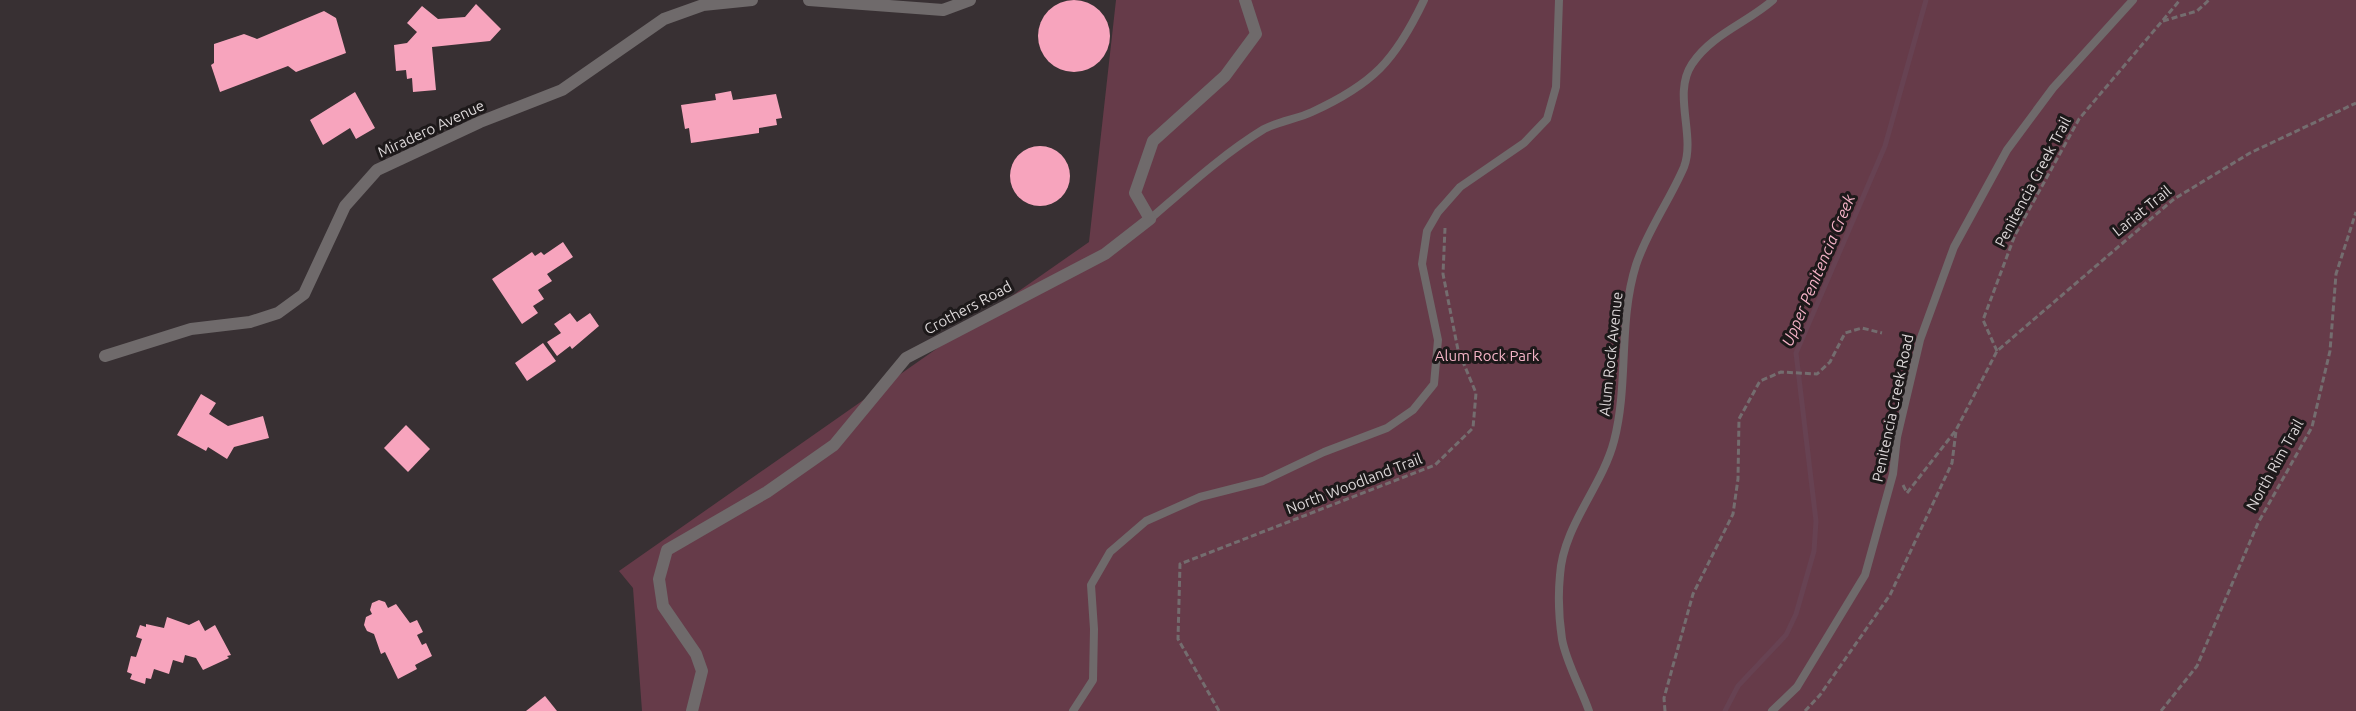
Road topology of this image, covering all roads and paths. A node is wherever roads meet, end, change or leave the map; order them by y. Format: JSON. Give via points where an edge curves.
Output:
{"nodes":[{"id":1,"x":752,"y":0,"type":"edge"},
{"id":2,"x":809,"y":0,"type":"edge"},
{"id":3,"x":970,"y":0,"type":"edge"},
{"id":4,"x":1245,"y":0,"type":"edge"},
{"id":5,"x":1424,"y":0,"type":"edge"},
{"id":6,"x":1559,"y":0,"type":"edge"},
{"id":7,"x":1773,"y":0,"type":"edge"},
{"id":8,"x":2133,"y":0,"type":"edge"},
{"id":9,"x":2180,"y":0,"type":"edge"},
{"id":10,"x":2209,"y":0,"type":"edge"},
{"id":11,"x":2162,"y":22,"type":"junction"},
{"id":12,"x":2356,"y":104,"type":"edge"},
{"id":13,"x":2356,"y":212,"type":"edge"},
{"id":14,"x":1150,"y":219,"type":"junction"},
{"id":15,"x":1445,"y":225,"type":"dead end"},
{"id":16,"x":1882,"y":333,"type":"dead end"},
{"id":17,"x":1997,"y":351,"type":"junction"},
{"id":18,"x":105,"y":356,"type":"dead end"},
{"id":19,"x":1956,"y":430,"type":"junction"},
{"id":20,"x":1899,"y":479,"type":"dead end"},
{"id":21,"x":692,"y":711,"type":"edge"},
{"id":22,"x":1072,"y":711,"type":"edge"},
{"id":23,"x":1219,"y":711,"type":"edge"},
{"id":24,"x":1589,"y":711,"type":"edge"},
{"id":25,"x":1665,"y":711,"type":"edge"},
{"id":26,"x":1772,"y":711,"type":"edge"},
{"id":27,"x":1804,"y":711,"type":"edge"},
{"id":28,"x":2161,"y":711,"type":"edge"}],
"edges":[{"from":1,"to":18,"type":"street","name":"Miradero Avenue","via":[[703,5],[664,19],[562,90],[377,170],[345,206],[304,294],[278,313],[250,322],[191,329]]},
{"from":2,"to":3,"type":"street","via":[[943,10]]},
{"from":4,"to":14,"type":"street","via":[[1256,34],[1225,76],[1153,141],[1135,193]]},
{"from":5,"to":14,"type":"lane","name":"Crothers Road","via":[[1389,62],[1361,87],[1310,113],[1266,128],[1212,166]]},
{"from":6,"to":22,"type":"lane","via":[[1556,87],[1546,119],[1524,143],[1460,187],[1427,231],[1422,264],[1438,340],[1434,384],[1413,410],[1387,428],[1263,480],[1200,497],[1146,521],[1110,552],[1091,585],[1093,680]]},
{"from":7,"to":24,"type":"lane","name":"Alum Rock Avenue","via":[[1712,41],[1691,66],[1684,87],[1685,165],[1636,264],[1627,308],[1614,441],[1603,472],[1571,531],[1560,574],[1562,640]]},
{"from":8,"to":26,"type":"lane","name":"Penitencia Creek Road","via":[[2053,88],[2007,150],[1953,247],[1920,340],[1897,437],[1893,474],[1864,575],[1797,687]]},
{"from":9,"to":11,"type":"path","name":"Penitencia Creek Trail"},
{"from":10,"to":11,"type":"path","via":[[2198,11]]},
{"from":11,"to":17,"type":"path","name":"Penitencia Creek Trail","via":[[2079,119],[2015,235],[1983,320]]},
{"from":12,"to":17,"type":"path","name":"Lariat Trail","via":[[2250,153],[2174,199]]},
{"from":13,"to":28,"type":"path","name":"North Rim Trail","via":[[2336,274],[2330,351],[2312,427],[2258,523],[2197,666]]},
{"from":14,"to":21,"type":"street","name":"Crothers Road","via":[[1105,254],[906,358],[834,445],[767,492],[667,550],[659,579],[663,606],[696,654],[702,671]]},
{"from":15,"to":23,"type":"path","name":"North Woodland Trail","via":[[1443,274],[1458,350],[1476,393],[1473,428],[1435,465],[1180,564],[1179,639]]},
{"from":16,"to":25,"type":"path","via":[[1863,328],[1845,333],[1830,362],[1816,374],[1781,372],[1760,381],[1739,419],[1733,514],[1693,594],[1665,698]]},
{"from":17,"to":19,"type":"path"},
{"from":19,"to":20,"type":"path","via":[[1907,493]]},
{"from":19,"to":27,"type":"path","via":[[1952,463],[1890,595],[1820,695]]}]}
